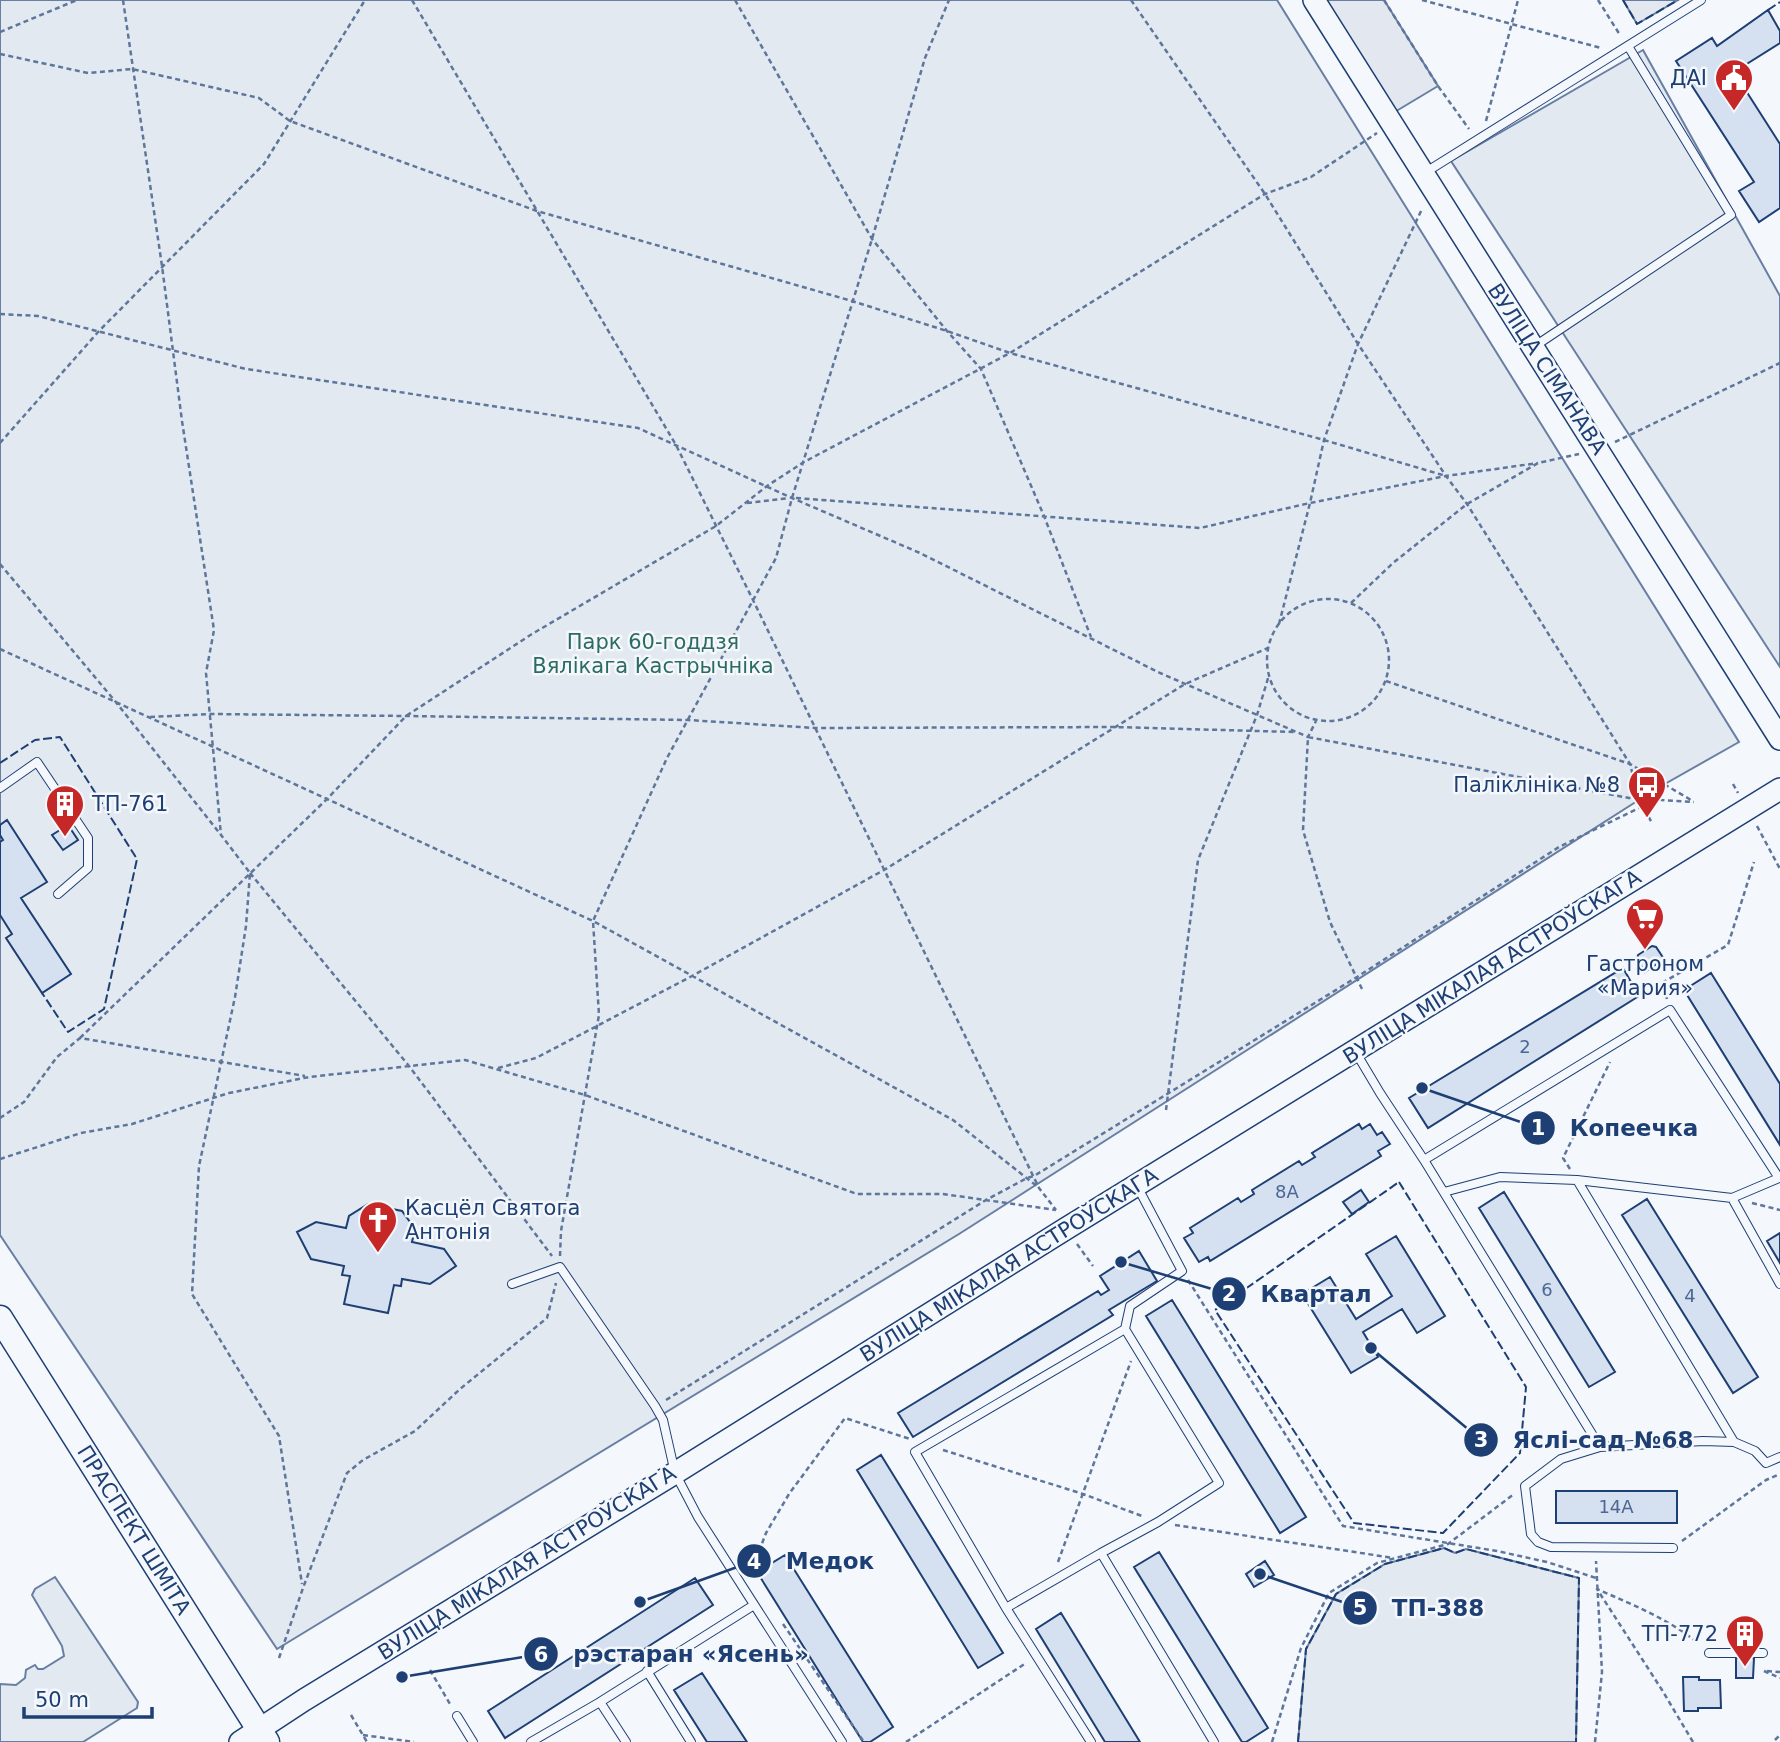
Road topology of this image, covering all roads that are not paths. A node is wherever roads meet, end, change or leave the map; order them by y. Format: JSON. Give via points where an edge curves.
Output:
{"nodes":[{"id":1,"x":1314,"y":0,"type":"edge"},
{"id":2,"x":1701,"y":0,"type":"edge"},
{"id":3,"x":1628,"y":46,"type":"junction"},
{"id":4,"x":1428,"y":181,"type":"junction"},
{"id":5,"x":1533,"y":347,"type":"junction"},
{"id":6,"x":1780,"y":739,"type":"edge"},
{"id":7,"x":0,"y":788,"type":"edge"},
{"id":8,"x":1780,"y":789,"type":"edge"},
{"id":9,"x":58,"y":894,"type":"dead end"},
{"id":10,"x":1355,"y":1051,"type":"junction"},
{"id":11,"x":1424,"y":1160,"type":"junction"},
{"id":12,"x":1577,"y":1180,"type":"junction"},
{"id":13,"x":1137,"y":1186,"type":"junction"},
{"id":14,"x":1444,"y":1192,"type":"junction"},
{"id":15,"x":1732,"y":1198,"type":"junction"},
{"id":16,"x":512,"y":1284,"type":"dead end"},
{"id":17,"x":1780,"y":1284,"type":"edge"},
{"id":18,"x":0,"y":1318,"type":"edge"},
{"id":19,"x":1125,"y":1329,"type":"junction"},
{"id":20,"x":1734,"y":1442,"type":"junction"},
{"id":21,"x":1600,"y":1447,"type":"junction"},
{"id":22,"x":1780,"y":1457,"type":"edge"},
{"id":23,"x":675,"y":1472,"type":"junction"},
{"id":24,"x":1673,"y":1548,"type":"road end"},
{"id":25,"x":1101,"y":1553,"type":"junction"},
{"id":26,"x":754,"y":1605,"type":"junction"},
{"id":27,"x":1006,"y":1608,"type":"junction"},
{"id":28,"x":1709,"y":1653,"type":"road end"},
{"id":29,"x":1763,"y":1653,"type":"dead end"},
{"id":30,"x":647,"y":1671,"type":"junction"},
{"id":31,"x":600,"y":1702,"type":"junction"},
{"id":32,"x":457,"y":1716,"type":"road end"},
{"id":33,"x":255,"y":1738,"type":"edge"},
{"id":34,"x":473,"y":1742,"type":"edge"},
{"id":35,"x":531,"y":1742,"type":"edge"},
{"id":36,"x":626,"y":1742,"type":"edge"},
{"id":37,"x":691,"y":1742,"type":"edge"},
{"id":38,"x":842,"y":1742,"type":"edge"},
{"id":39,"x":1091,"y":1742,"type":"edge"},
{"id":40,"x":1214,"y":1742,"type":"edge"}],
"edges":[{"from":1,"to":4,"type":"main road","name":"ВУЛІЦА СІМАНАВА"},
{"from":2,"to":3,"type":"lane"},
{"from":3,"to":4,"type":"lane","via":[[1479,139]]},
{"from":3,"to":5,"type":"lane","via":[[1731,215]]},
{"from":4,"to":5,"type":"main road","name":"ВУЛІЦА СІМАНАВА"},
{"from":5,"to":6,"type":"main road","name":"ВУЛІЦА СІМАНАВА"},
{"from":7,"to":9,"type":"lane","via":[[37,762],[88,838],[88,868]]},
{"from":8,"to":10,"type":"main road","name":"ВУЛІЦА МІКАЛАЯ АСТРОЎСКАГА"},
{"from":10,"to":11,"type":"lane"},
{"from":10,"to":13,"type":"main road","name":"ВУЛІЦА МІКАЛАЯ АСТРОЎСКАГА"},
{"from":11,"to":14,"type":"lane"},
{"from":11,"to":15,"type":"lane","via":[[1670,1010],[1779,1178]]},
{"from":12,"to":14,"type":"lane","via":[[1500,1177]]},
{"from":12,"to":15,"type":"lane"},
{"from":12,"to":20,"type":"lane"},
{"from":13,"to":19,"type":"lane","via":[[1182,1271],[1130,1306]]},
{"from":13,"to":23,"type":"main road","name":"ВУЛІЦА МІКАЛАЯ АСТРОЎСКАГА"},
{"from":14,"to":21,"type":"lane"},
{"from":15,"to":17,"type":"lane"},
{"from":16,"to":23,"type":"lane","via":[[560,1267],[663,1420]]},
{"from":18,"to":33,"type":"main road","name":"ПРАСПЕКТ ШМІТА","via":[[233,1687]]},
{"from":19,"to":25,"type":"lane","via":[[1219,1483]]},
{"from":19,"to":27,"type":"lane","via":[[915,1452]]},
{"from":20,"to":21,"type":"lane"},
{"from":20,"to":22,"type":"lane","via":[[1755,1451],[1766,1463]]},
{"from":21,"to":24,"type":"lane","via":[[1561,1459],[1525,1486],[1531,1534],[1551,1547]]},
{"from":23,"to":26,"type":"lane"},
{"from":23,"to":33,"type":"main road","name":"ВУЛІЦА МІКАЛАЯ АСТРОЎСКАГА","via":[[327,1686]]},
{"from":25,"to":27,"type":"lane"},
{"from":25,"to":40,"type":"lane"},
{"from":26,"to":30,"type":"lane"},
{"from":26,"to":38,"type":"lane"},
{"from":27,"to":39,"type":"lane"},
{"from":28,"to":29,"type":"lane"},
{"from":30,"to":31,"type":"lane"},
{"from":30,"to":37,"type":"lane"},
{"from":31,"to":35,"type":"lane"},
{"from":31,"to":36,"type":"lane"},
{"from":32,"to":34,"type":"lane"}]}
